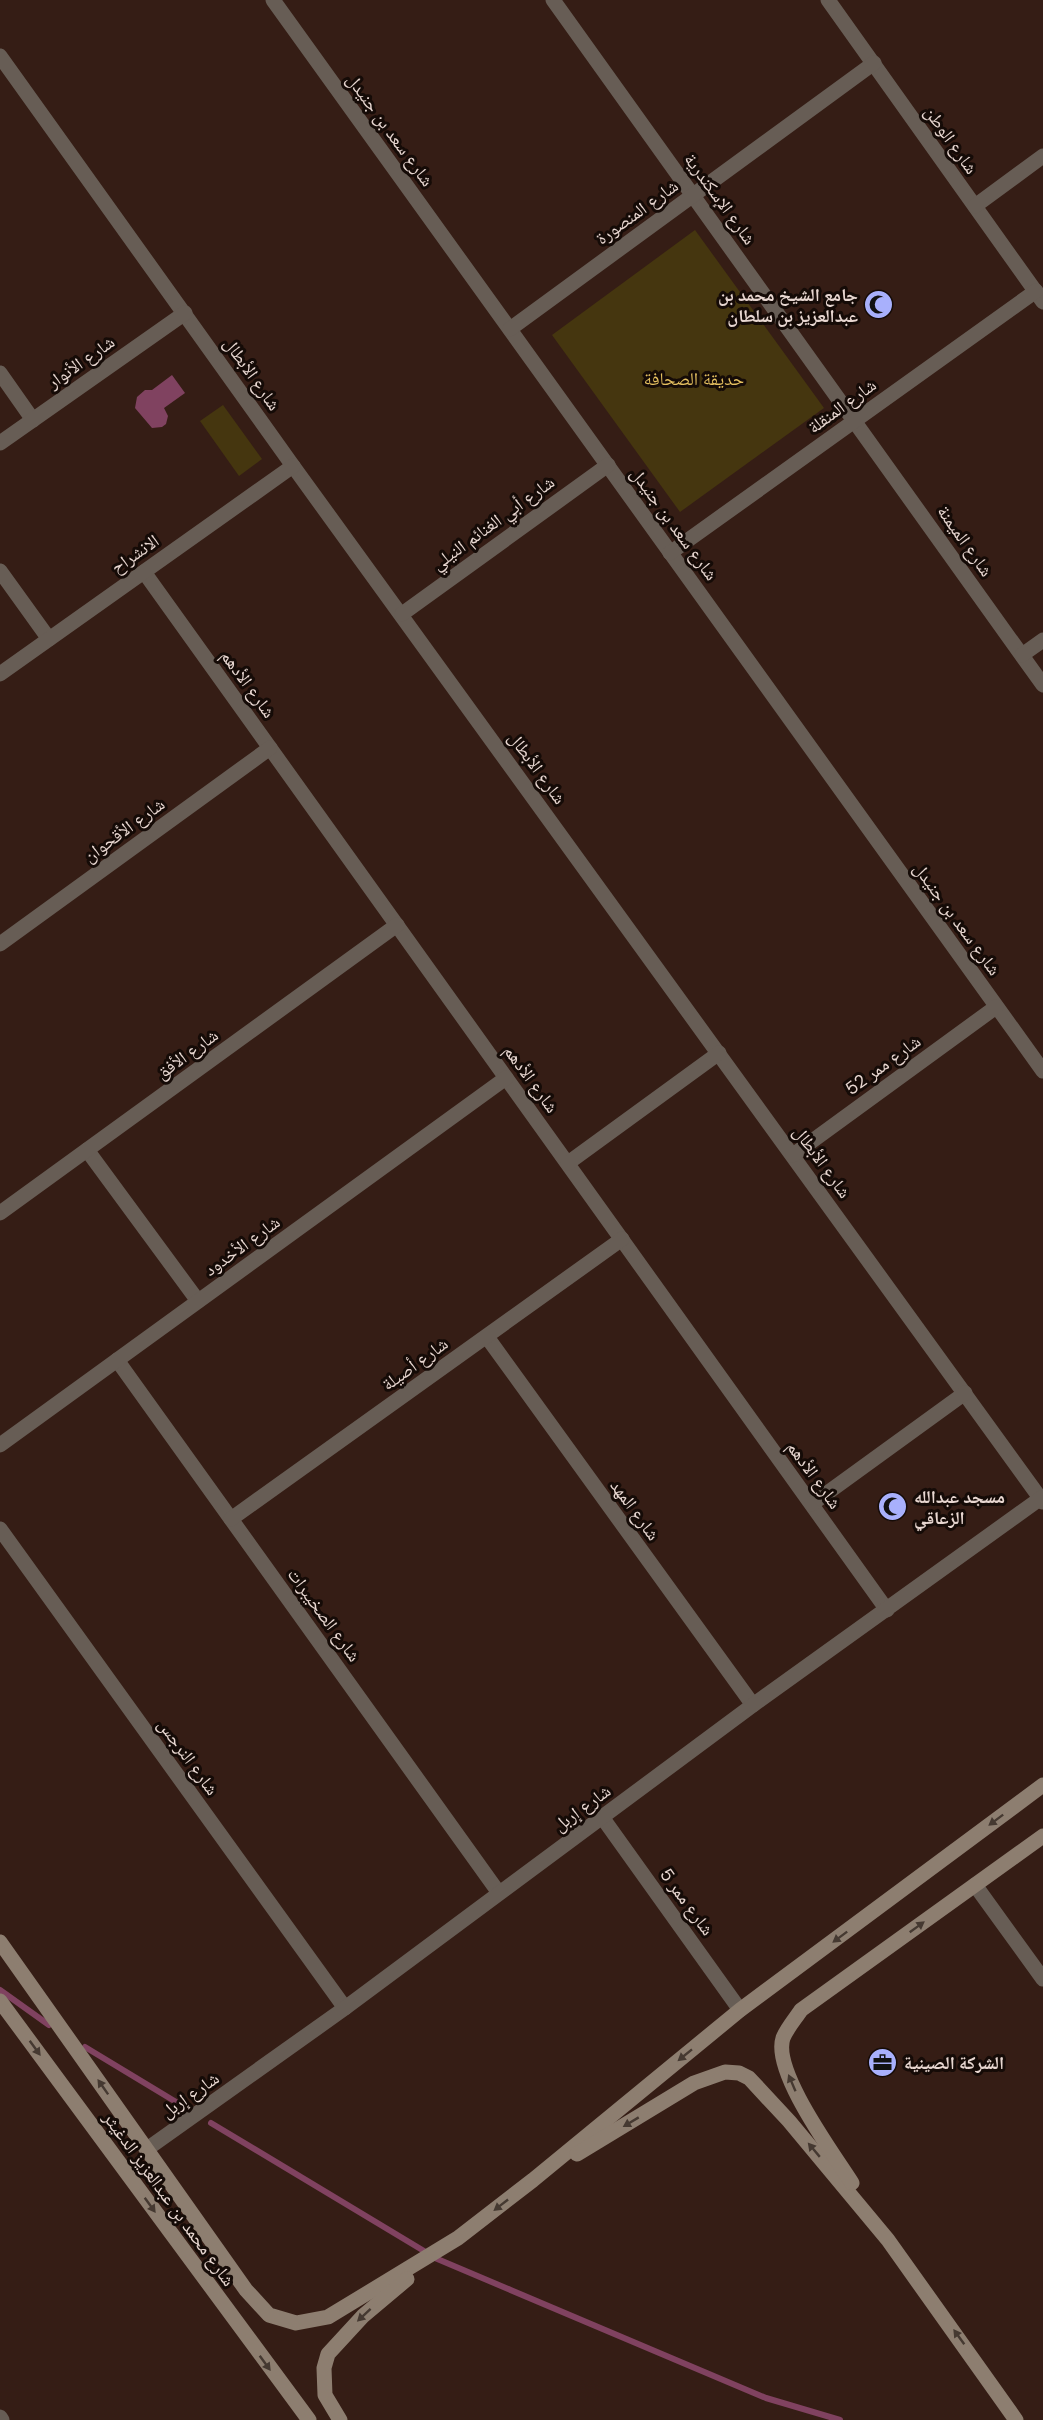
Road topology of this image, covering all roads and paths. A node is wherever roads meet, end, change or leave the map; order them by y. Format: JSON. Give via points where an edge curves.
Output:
{"nodes":[{"id":1,"x":273,"y":0,"type":"edge"},
{"id":2,"x":553,"y":0,"type":"edge"},
{"id":3,"x":828,"y":0,"type":"edge"},
{"id":4,"x":0,"y":56,"type":"edge"},
{"id":5,"x":873,"y":63,"type":"junction"},
{"id":6,"x":1043,"y":156,"type":"edge"},
{"id":7,"x":693,"y":195,"type":"junction"},
{"id":8,"x":975,"y":206,"type":"junction"},
{"id":9,"x":1039,"y":297,"type":"edge"},
{"id":10,"x":185,"y":313,"type":"junction"},
{"id":11,"x":510,"y":329,"type":"junction"},
{"id":12,"x":0,"y":373,"type":"edge"},
{"id":13,"x":33,"y":420,"type":"junction"},
{"id":14,"x":855,"y":421,"type":"junction"},
{"id":15,"x":0,"y":443,"type":"edge"},
{"id":16,"x":608,"y":465,"type":"junction"},
{"id":17,"x":293,"y":466,"type":"junction"},
{"id":18,"x":670,"y":553,"type":"junction"},
{"id":19,"x":0,"y":571,"type":"edge"},
{"id":20,"x":144,"y":572,"type":"junction"},
{"id":21,"x":402,"y":614,"type":"junction"},
{"id":22,"x":49,"y":639,"type":"junction"},
{"id":23,"x":1043,"y":640,"type":"edge"},
{"id":24,"x":1022,"y":655,"type":"junction"},
{"id":25,"x":0,"y":674,"type":"edge"},
{"id":26,"x":1043,"y":685,"type":"edge"},
{"id":27,"x":270,"y":748,"type":"junction"},
{"id":28,"x":397,"y":925,"type":"junction"},
{"id":29,"x":0,"y":944,"type":"edge"},
{"id":30,"x":996,"y":1007,"type":"junction"},
{"id":31,"x":719,"y":1053,"type":"junction"},
{"id":32,"x":1043,"y":1071,"type":"edge"},
{"id":33,"x":506,"y":1078,"type":"junction"},
{"id":34,"x":87,"y":1150,"type":"junction"},
{"id":35,"x":793,"y":1155,"type":"junction"},
{"id":36,"x":568,"y":1163,"type":"junction"},
{"id":37,"x":2,"y":1208,"type":"edge"},
{"id":38,"x":622,"y":1239,"type":"junction"},
{"id":39,"x":198,"y":1301,"type":"junction"},
{"id":40,"x":487,"y":1337,"type":"junction"},
{"id":41,"x":117,"y":1360,"type":"junction"},
{"id":42,"x":964,"y":1393,"type":"junction"},
{"id":43,"x":0,"y":1445,"type":"edge"},
{"id":44,"x":1042,"y":1500,"type":"edge"},
{"id":45,"x":812,"y":1504,"type":"junction"},
{"id":46,"x":231,"y":1519,"type":"junction"},
{"id":47,"x":0,"y":1529,"type":"edge"},
{"id":48,"x":887,"y":1610,"type":"junction"},
{"id":49,"x":753,"y":1705,"type":"junction"},
{"id":50,"x":1043,"y":1785,"type":"edge"},
{"id":51,"x":602,"y":1817,"type":"junction"},
{"id":52,"x":1043,"y":1836,"type":"edge"},
{"id":53,"x":975,"y":1885,"type":"junction"},
{"id":54,"x":500,"y":1893,"type":"junction"},
{"id":55,"x":0,"y":1942,"type":"edge"},
{"id":56,"x":1043,"y":1979,"type":"edge"},
{"id":57,"x":0,"y":2001,"type":"edge"},
{"id":58,"x":345,"y":2008,"type":"junction"},
{"id":59,"x":741,"y":2010,"type":"junction"},
{"id":60,"x":147,"y":2149,"type":"junction"},
{"id":61,"x":533,"y":2180,"type":"junction"},
{"id":62,"x":458,"y":2238,"type":"junction"},
{"id":63,"x":888,"y":2241,"type":"junction"},
{"id":64,"x":977,"y":2363,"type":"junction"},
{"id":65,"x":309,"y":2420,"type":"edge"},
{"id":66,"x":340,"y":2420,"type":"edge"},
{"id":67,"x":1016,"y":2420,"type":"edge"},
{"id":68,"x":1024,"y":2420,"type":"edge"}],
"edges":[{"from":1,"to":11,"type":"street","name":"شارع سعد بن جنيدل"},
{"from":2,"to":7,"type":"street","name":"شارع الإسكندرية"},
{"from":3,"to":5,"type":"street","name":"شارع الوطن"},
{"from":4,"to":10,"type":"street","name":"شارع الأبطال"},
{"from":5,"to":7,"type":"street","name":"شارع المنصورة"},
{"from":5,"to":8,"type":"street","name":"شارع الوطن"},
{"from":6,"to":8,"type":"street"},
{"from":7,"to":11,"type":"street","name":"شارع المنصورة"},
{"from":7,"to":14,"type":"street","name":"شارع الإسكندرية"},
{"from":8,"to":9,"type":"street","name":"شارع الوطن"},
{"from":9,"to":14,"type":"street","name":"شارع المنقلة"},
{"from":10,"to":13,"type":"street","name":"شارع الأنوار"},
{"from":10,"to":17,"type":"street","name":"شارع الأبطال"},
{"from":11,"to":16,"type":"street","name":"شارع سعد بن جنيدل"},
{"from":12,"to":13,"type":"street"},
{"from":13,"to":15,"type":"street","name":"شارع الأنوار"},
{"from":14,"to":18,"type":"street","name":"شارع المنقلة"},
{"from":14,"to":24,"type":"street","name":"شارع الميمنة"},
{"from":16,"to":18,"type":"street","name":"شارع سعد بن جنيدل"},
{"from":16,"to":21,"type":"street","name":"شارع أبي الغنائم النيلي"},
{"from":17,"to":20,"type":"street","name":"الانشراح"},
{"from":17,"to":21,"type":"street","name":"شارع الأبطال"},
{"from":18,"to":30,"type":"street","name":"شارع سعد بن جنيدل"},
{"from":19,"to":22,"type":"street"},
{"from":20,"to":22,"type":"street","name":"الانشراح"},
{"from":20,"to":27,"type":"street","name":"شارع الأدهم"},
{"from":21,"to":31,"type":"street","name":"شارع الأبطال"},
{"from":22,"to":25,"type":"street","name":"الانشراح"},
{"from":23,"to":24,"type":"street"},
{"from":24,"to":26,"type":"street","name":"شارع الميمنة"},
{"from":27,"to":28,"type":"street","name":"شارع الأدهم"},
{"from":27,"to":29,"type":"street","name":"شارع الأقحوان"},
{"from":28,"to":33,"type":"street","name":"شارع الأدهم"},
{"from":28,"to":34,"type":"street","name":"شارع الأفق"},
{"from":30,"to":32,"type":"street","name":"شارع سعد بن جنيدل"},
{"from":30,"to":35,"type":"street","name":"شارع ممر 52"},
{"from":31,"to":35,"type":"street","name":"شارع الأبطال"},
{"from":31,"to":36,"type":"street"},
{"from":33,"to":36,"type":"street","name":"شارع الأدهم"},
{"from":33,"to":39,"type":"street","name":"شارع الأخدود"},
{"from":34,"to":37,"type":"street","name":"شارع الأفق"},
{"from":34,"to":39,"type":"street"},
{"from":35,"to":42,"type":"street","name":"شارع الأبطال"},
{"from":36,"to":38,"type":"street","name":"شارع الأدهم"},
{"from":38,"to":40,"type":"street","name":"شارع أصيلة"},
{"from":38,"to":45,"type":"street","name":"شارع الأدهم"},
{"from":39,"to":41,"type":"street","name":"شارع الأخدود"},
{"from":40,"to":46,"type":"street","name":"شارع أصيلة"},
{"from":40,"to":49,"type":"street","name":"شارع المهد"},
{"from":41,"to":43,"type":"street","name":"شارع الأخدود"},
{"from":41,"to":46,"type":"street","name":"شارع الصخيبرات"},
{"from":42,"to":44,"type":"street","name":"شارع الأبطال"},
{"from":42,"to":45,"type":"street"},
{"from":44,"to":48,"type":"street","name":"شارع إربل"},
{"from":45,"to":48,"type":"street","name":"شارع الأدهم"},
{"from":46,"to":54,"type":"street","name":"شارع الصخيبرات"},
{"from":47,"to":58,"type":"street","name":"شارع النرجس"},
{"from":48,"to":49,"type":"street","name":"شارع إربل"},
{"from":49,"to":51,"type":"street","name":"شارع إربل"},
{"from":50,"to":59,"type":"street","one_way":true},
{"from":51,"to":54,"type":"street","name":"شارع إربل"},
{"from":51,"to":59,"type":"street","name":"شارع ممر 5"},
{"from":52,"to":53,"type":"street"},
{"from":53,"to":56,"type":"street"},
{"from":63,"to":53,"type":"street","one_way":true,"via":[[796,2093],[782,2060],[783,2038],[801,2010]]},
{"from":54,"to":58,"type":"street","name":"شارع إربل"},
{"from":60,"to":55,"type":"street","name":"شارع محمد بن عبدالعزيز الدغيثر","one_way":true},
{"from":57,"to":65,"type":"street","name":"شارع محمد بن عبدالعزيز الدغيثر","one_way":true},
{"from":58,"to":60,"type":"street","name":"شارع إربل"},
{"from":59,"to":61,"type":"street","one_way":true},
{"from":60,"to":62,"type":"street","name":"شارع محمد بن عبدالعزيز الدغيثر","via":[[246,2290],[269,2315],[296,2323],[328,2317]]},
{"from":61,"to":62,"type":"street","one_way":true},
{"from":63,"to":61,"type":"street","one_way":true,"via":[[789,2121],[756,2085],[739,2073],[718,2073],[694,2084]]},
{"from":62,"to":66,"type":"street","one_way":true,"via":[[363,2316],[328,2354],[325,2395]]},
{"from":64,"to":63,"type":"street","one_way":true},
{"from":64,"to":67,"type":"street"},
{"from":64,"to":68,"type":"street"}]}
